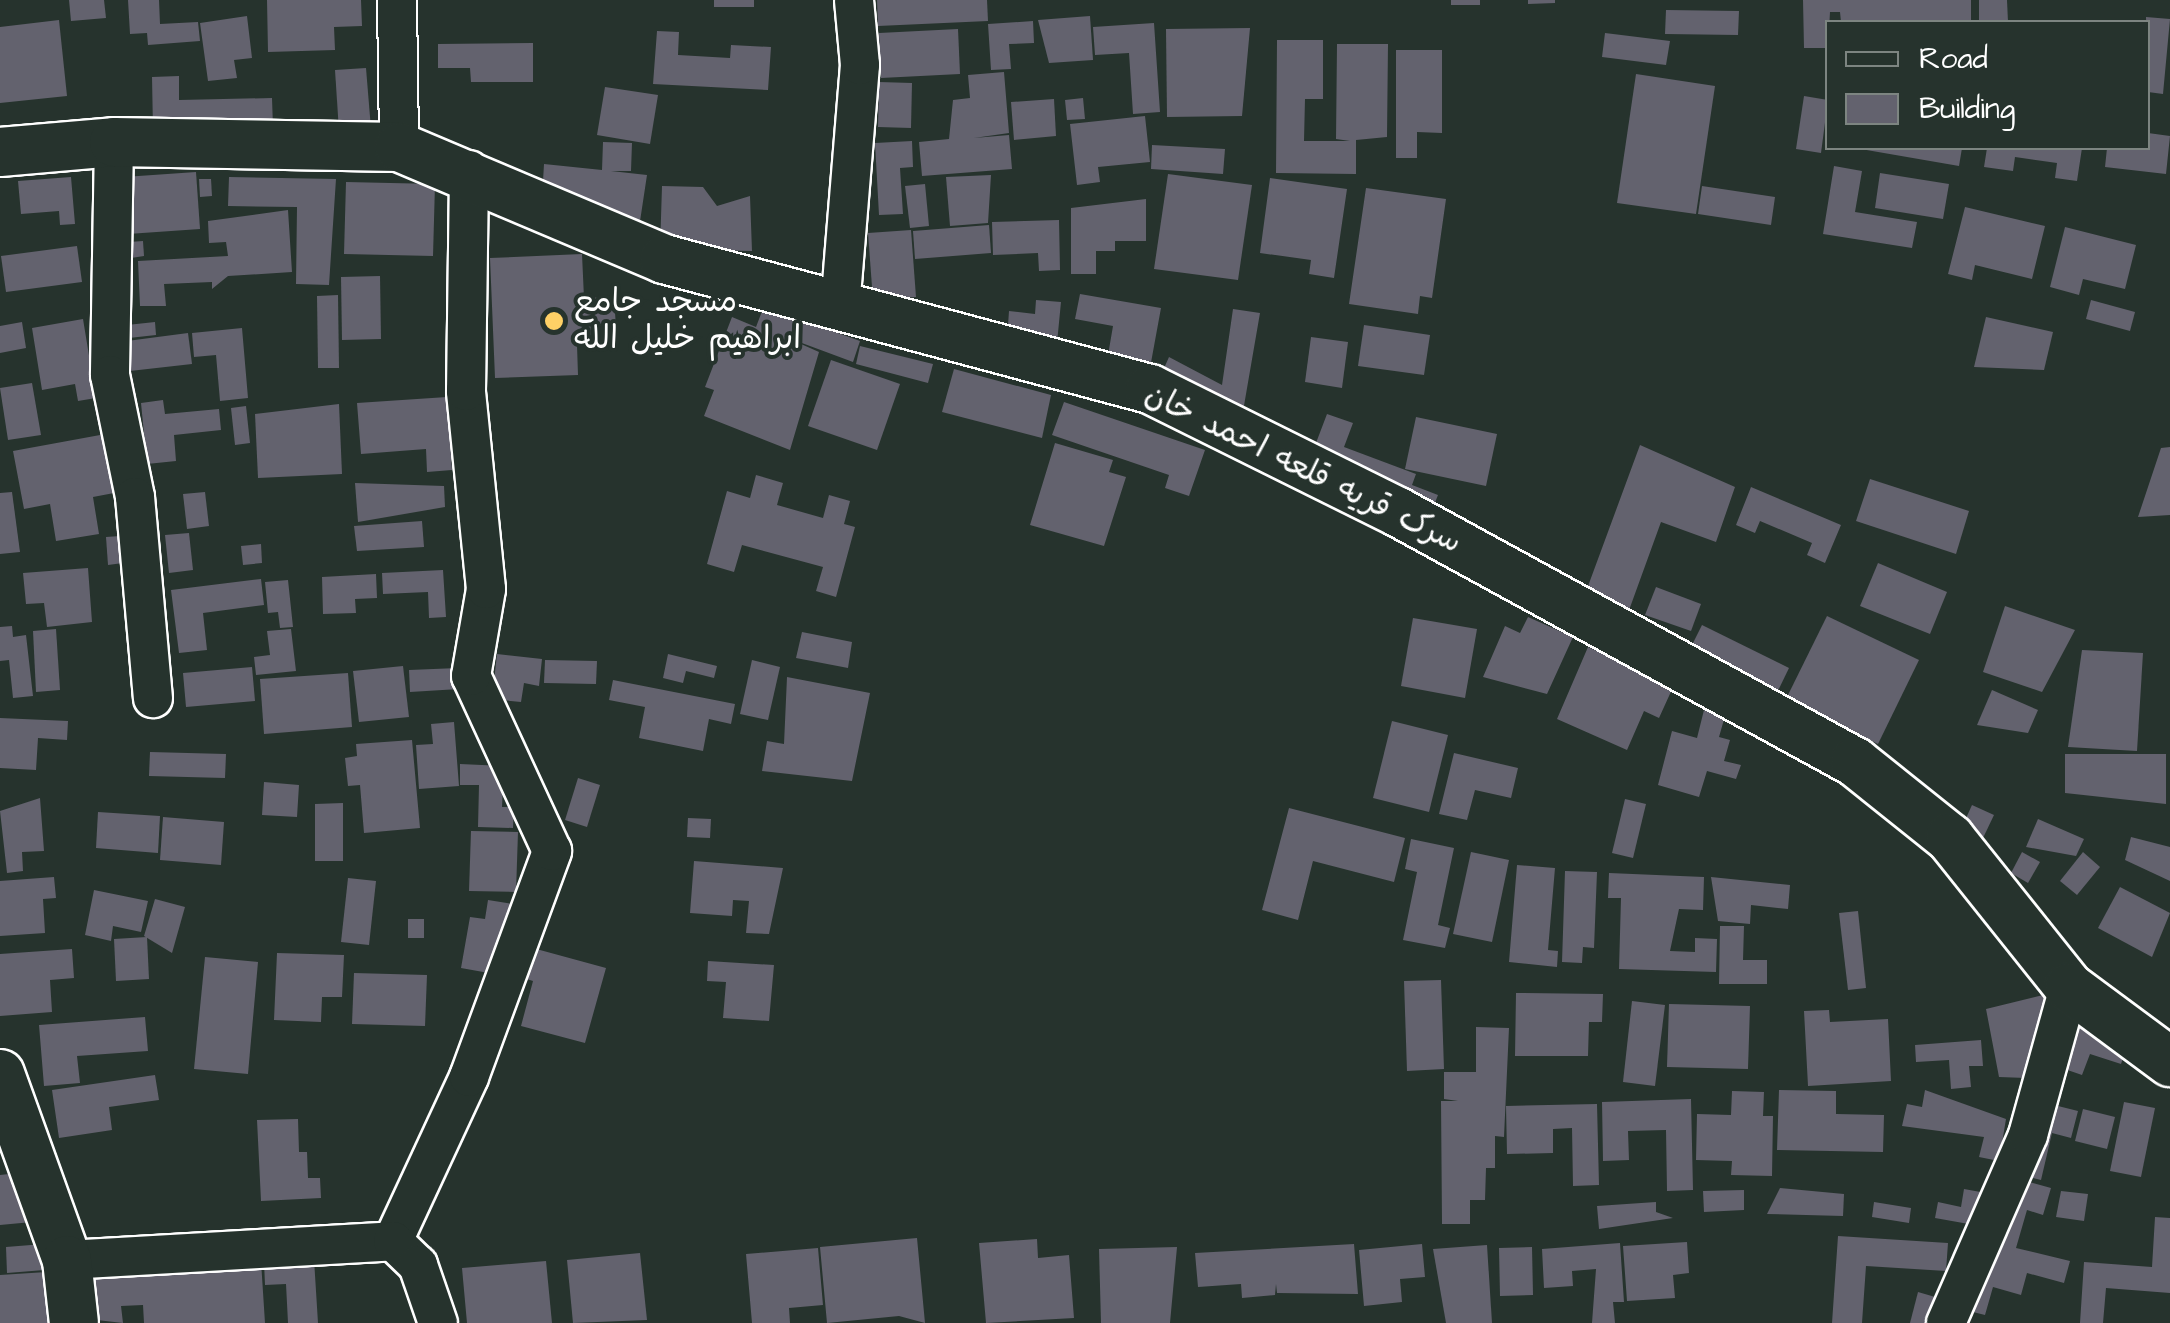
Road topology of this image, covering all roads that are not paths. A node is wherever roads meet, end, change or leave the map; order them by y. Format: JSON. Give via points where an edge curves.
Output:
{"nodes":[{"id":1,"x":397,"y":0,"type":"edge"},
{"id":2,"x":854,"y":0,"type":"edge"},
{"id":3,"x":114,"y":142,"type":"junction"},
{"id":4,"x":400,"y":147,"type":"junction"},
{"id":5,"x":0,"y":152,"type":"edge"},
{"id":6,"x":469,"y":170,"type":"junction"},
{"id":7,"x":840,"y":308,"type":"junction"},
{"id":8,"x":154,"y":698,"type":"dead end"},
{"id":9,"x":2069,"y":987,"type":"junction"},
{"id":10,"x":2170,"y":1062,"type":"edge"},
{"id":11,"x":0,"y":1074,"type":"edge"},
{"id":12,"x":394,"y":1241,"type":"junction"},
{"id":13,"x":67,"y":1260,"type":"junction"},
{"id":14,"x":74,"y":1323,"type":"edge"},
{"id":15,"x":438,"y":1323,"type":"edge"},
{"id":16,"x":1946,"y":1323,"type":"edge"}],
"edges":[{"from":1,"to":4,"type":"street"},
{"from":2,"to":7,"type":"street","via":[[860,66]]},
{"from":3,"to":4,"type":"street","name":"سرک قریه قلعه احمد خان"},
{"from":3,"to":5,"type":"street","name":"سرک قریه قلعه احمد خان"},
{"from":3,"to":8,"type":"street","via":[[110,375],[135,497]]},
{"from":4,"to":6,"type":"street","name":"سرک قریه قلعه احمد خان"},
{"from":6,"to":7,"type":"street","name":"سرک قریه قلعه احمد خان","via":[[533,207],[664,259]]},
{"from":6,"to":12,"type":"street","via":[[466,390],[486,589],[471,676],[552,851],[469,1077]]},
{"from":7,"to":9,"type":"street","name":"سرک قریه قلعه احمد خان","via":[[1150,389],[1398,512],[1854,762],[1950,838]]},
{"from":9,"to":10,"type":"street","name":"سرک قریه قلعه احمد خان"},
{"from":9,"to":16,"type":"street","via":[[2028,1135]]},
{"from":11,"to":13,"type":"street"},
{"from":12,"to":13,"type":"street"},
{"from":12,"to":15,"type":"street","via":[[418,1265]]},
{"from":13,"to":14,"type":"street"}]}
